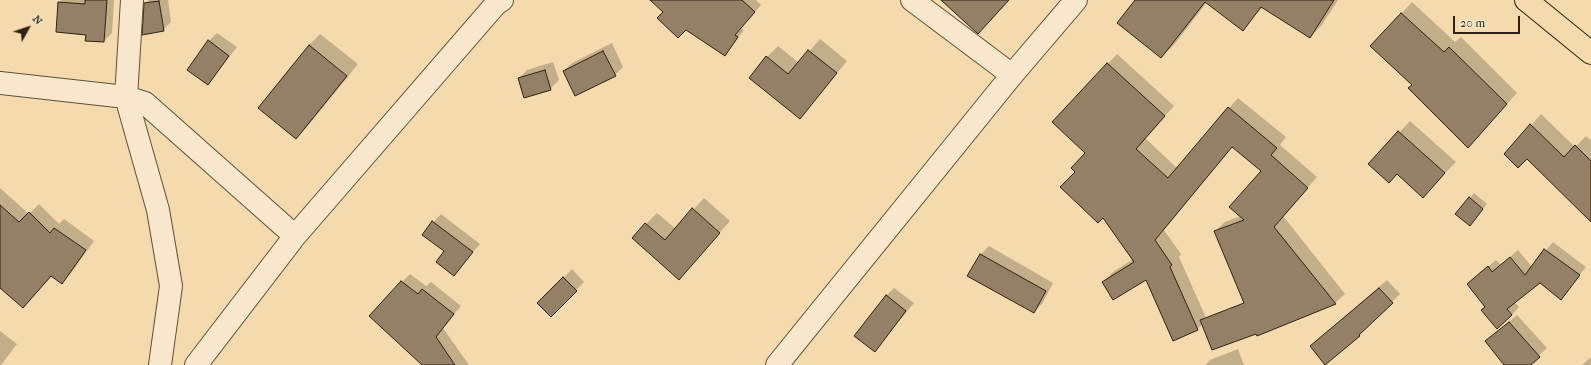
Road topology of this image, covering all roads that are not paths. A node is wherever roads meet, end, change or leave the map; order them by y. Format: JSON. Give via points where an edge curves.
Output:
{"nodes":[{"id":1,"x":132,"y":0,"type":"edge"},
{"id":2,"x":502,"y":0,"type":"edge"},
{"id":3,"x":912,"y":0,"type":"edge"},
{"id":4,"x":1076,"y":0,"type":"edge"},
{"id":5,"x":1526,"y":0,"type":"edge"},
{"id":6,"x":1591,"y":53,"type":"edge"},
{"id":7,"x":1012,"y":75,"type":"junction"},
{"id":8,"x":0,"y":82,"type":"edge"},
{"id":9,"x":126,"y":97,"type":"junction"},
{"id":10,"x":295,"y":236,"type":"junction"},
{"id":11,"x":160,"y":365,"type":"edge"},
{"id":12,"x":196,"y":365,"type":"edge"},
{"id":13,"x":777,"y":365,"type":"edge"}],
"edges":[{"from":1,"to":9,"type":"street"},
{"from":2,"to":10,"type":"street"},
{"from":3,"to":7,"type":"street"},
{"from":4,"to":7,"type":"street"},
{"from":5,"to":6,"type":"highway"},
{"from":7,"to":13,"type":"street"},
{"from":8,"to":9,"type":"street"},
{"from":9,"to":10,"type":"street","via":[[145,103]]},
{"from":9,"to":11,"type":"street","via":[[158,210],[171,286]]},
{"from":10,"to":12,"type":"street"}]}
